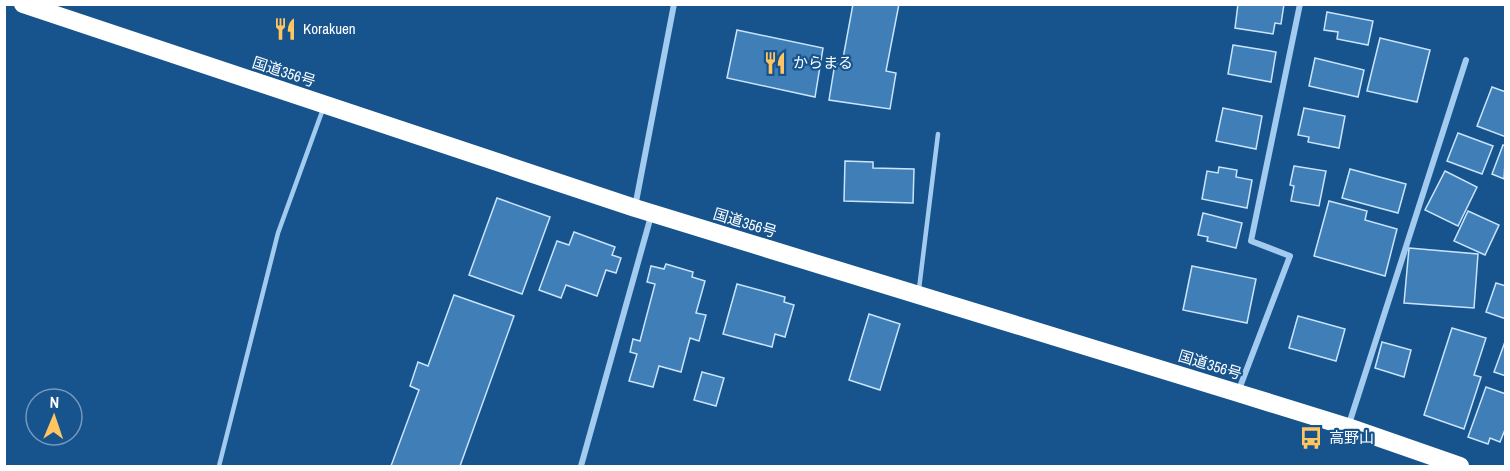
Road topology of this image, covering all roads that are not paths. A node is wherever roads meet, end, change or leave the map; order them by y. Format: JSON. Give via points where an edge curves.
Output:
{"nodes":[{"id":1,"x":23,"y":4,"type":"edge"},
{"id":2,"x":674,"y":4,"type":"edge"},
{"id":3,"x":1300,"y":4,"type":"edge"},
{"id":4,"x":1466,"y":60,"type":"dead end"},
{"id":5,"x":325,"y":104,"type":"junction"},
{"id":6,"x":938,"y":134,"type":"dead end"},
{"id":7,"x":643,"y":211,"type":"junction"},
{"id":8,"x":918,"y":295,"type":"junction"},
{"id":9,"x":1238,"y":393,"type":"junction"},
{"id":10,"x":1348,"y":427,"type":"junction"},
{"id":11,"x":219,"y":466,"type":"edge"},
{"id":12,"x":581,"y":466,"type":"edge"},
{"id":13,"x":1459,"y":466,"type":"edge"}],
"edges":[{"from":1,"to":5,"type":"highway","name":"国道356号"},
{"from":2,"to":7,"type":"street"},
{"from":3,"to":9,"type":"street","via":[[1251,241],[1290,256]]},
{"from":4,"to":10,"type":"street"},
{"from":5,"to":7,"type":"highway","name":"国道356号"},
{"from":5,"to":11,"type":"lane","via":[[278,233]]},
{"from":6,"to":8,"type":"lane"},
{"from":7,"to":8,"type":"highway","name":"国道356号"},
{"from":7,"to":12,"type":"street"},
{"from":8,"to":9,"type":"highway","name":"国道356号"},
{"from":9,"to":10,"type":"highway","name":"国道356号"},
{"from":10,"to":13,"type":"highway","name":"国道356号"}]}
